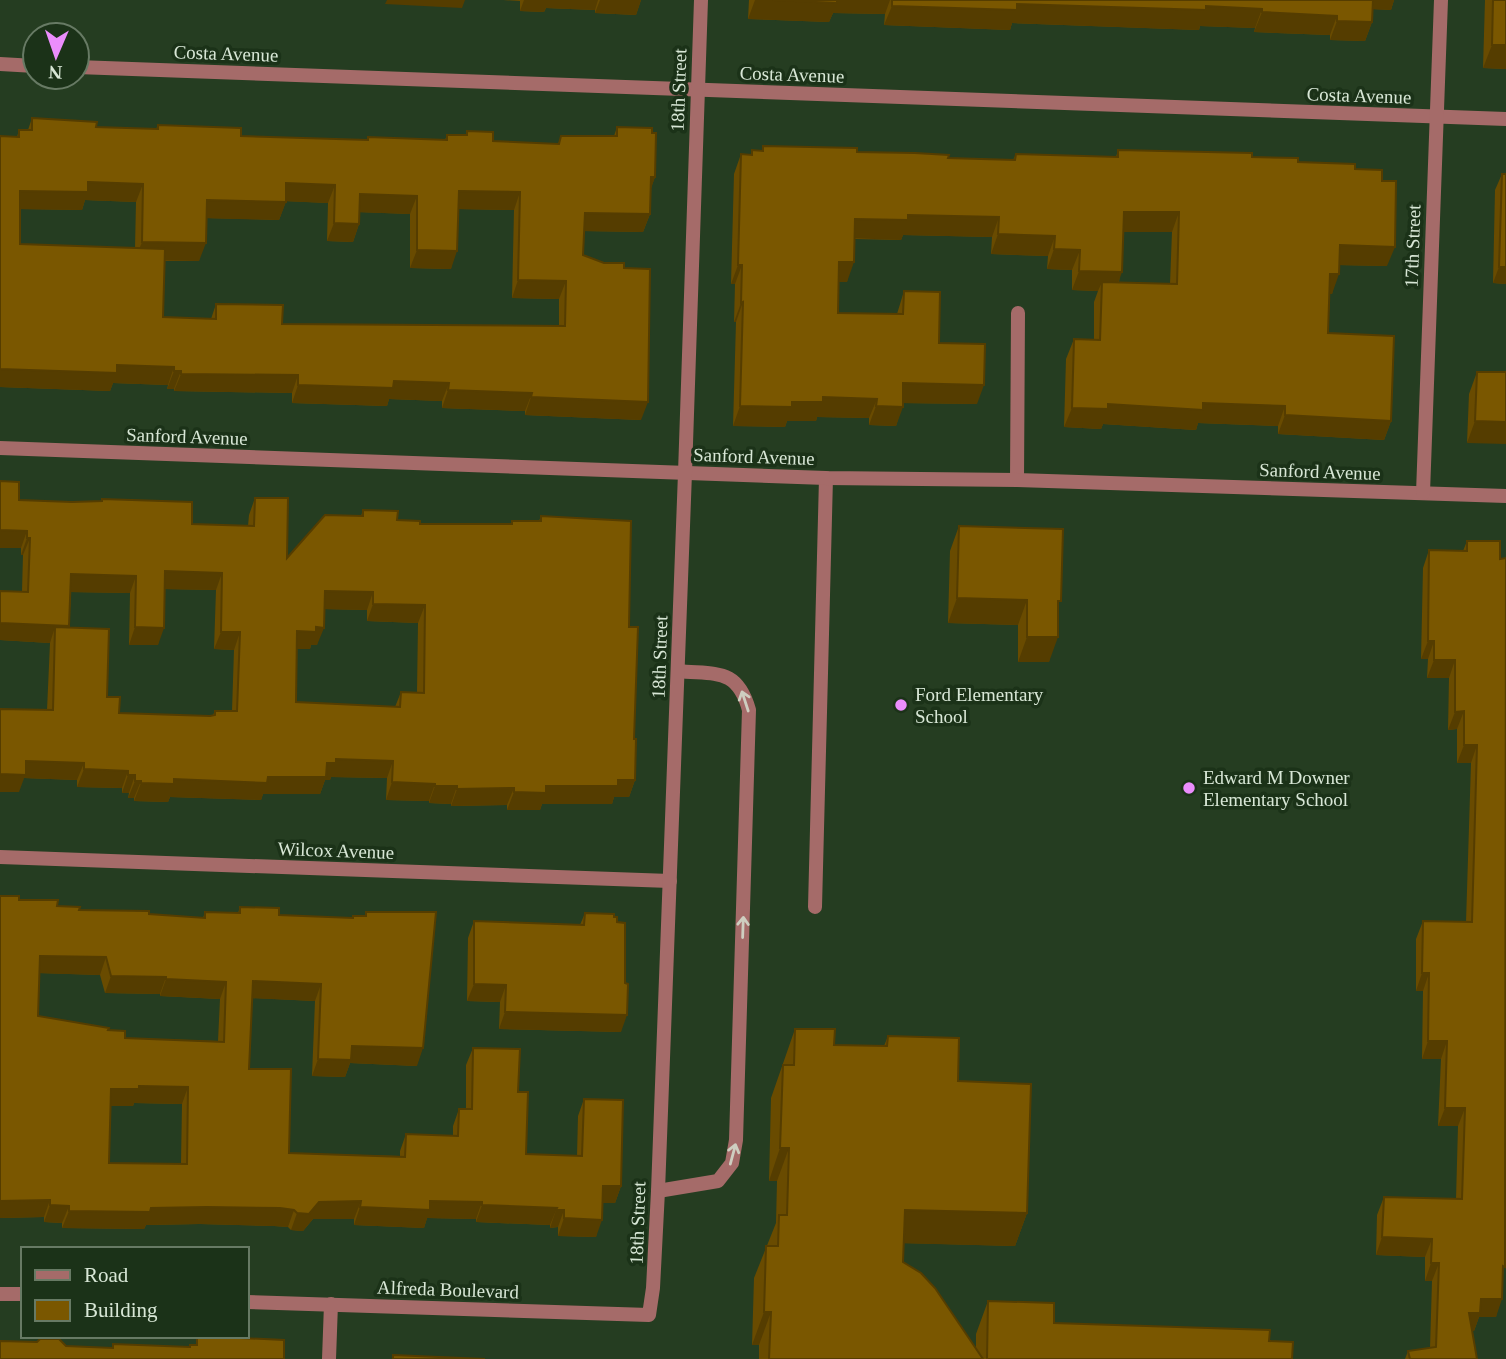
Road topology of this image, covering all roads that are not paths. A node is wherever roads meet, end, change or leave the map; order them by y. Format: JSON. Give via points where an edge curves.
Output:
{"nodes":[{"id":1,"x":701,"y":0,"type":"edge"},
{"id":2,"x":1441,"y":0,"type":"edge"},
{"id":3,"x":0,"y":64,"type":"edge"},
{"id":4,"x":21,"y":65,"type":"edge"},
{"id":5,"x":91,"y":68,"type":"edge"},
{"id":6,"x":697,"y":90,"type":"junction"},
{"id":7,"x":1436,"y":117,"type":"junction"},
{"id":8,"x":1506,"y":119,"type":"edge"},
{"id":9,"x":1018,"y":313,"type":"dead end"},
{"id":10,"x":0,"y":448,"type":"edge"},
{"id":11,"x":685,"y":473,"type":"junction"},
{"id":12,"x":826,"y":478,"type":"junction"},
{"id":13,"x":1017,"y":480,"type":"junction"},
{"id":14,"x":1423,"y":493,"type":"junction"},
{"id":15,"x":1506,"y":496,"type":"edge"},
{"id":16,"x":678,"y":671,"type":"junction"},
{"id":17,"x":0,"y":858,"type":"edge"},
{"id":18,"x":670,"y":881,"type":"junction"},
{"id":19,"x":815,"y":907,"type":"dead end"},
{"id":20,"x":658,"y":1191,"type":"junction"},
{"id":21,"x":0,"y":1294,"type":"edge"},
{"id":22,"x":21,"y":1294,"type":"edge"},
{"id":23,"x":248,"y":1301,"type":"edge"},
{"id":24,"x":331,"y":1304,"type":"junction"},
{"id":25,"x":649,"y":1315,"type":"joint"},
{"id":26,"x":329,"y":1359,"type":"edge"}],
"edges":[{"from":1,"to":6,"type":"street","name":"18th Street"},
{"from":2,"to":7,"type":"street","name":"17th Street"},
{"from":3,"to":4,"type":"street"},
{"from":5,"to":6,"type":"street","name":"Costa Avenue"},
{"from":6,"to":7,"type":"street","name":"Costa Avenue"},
{"from":6,"to":11,"type":"street","name":"18th Street"},
{"from":7,"to":8,"type":"street","name":"Costa Avenue"},
{"from":7,"to":14,"type":"street","name":"17th Street"},
{"from":9,"to":13,"type":"street"},
{"from":10,"to":11,"type":"street","name":"Sanford Avenue"},
{"from":11,"to":12,"type":"street","name":"Sanford Avenue"},
{"from":11,"to":16,"type":"street","name":"18th Street"},
{"from":12,"to":13,"type":"street","name":"Sanford Avenue"},
{"from":12,"to":19,"type":"street"},
{"from":13,"to":14,"type":"street","name":"Sanford Avenue"},
{"from":14,"to":15,"type":"street","name":"Sanford Avenue"},
{"from":16,"to":18,"type":"street","name":"18th Street"},
{"from":20,"to":16,"type":"street","one_way":true,"via":[[718,1181],[732,1163],[736,1140],[749,710],[744,692],[729,676]]},
{"from":17,"to":18,"type":"street","name":"Wilcox Avenue"},
{"from":18,"to":20,"type":"street","name":"18th Street"},
{"from":20,"to":25,"type":"street","name":"18th Street"},
{"from":21,"to":22,"type":"street"},
{"from":23,"to":24,"type":"street","name":"Alfreda Boulevard"},
{"from":24,"to":25,"type":"street","name":"Alfreda Boulevard"},
{"from":24,"to":26,"type":"street"}]}
